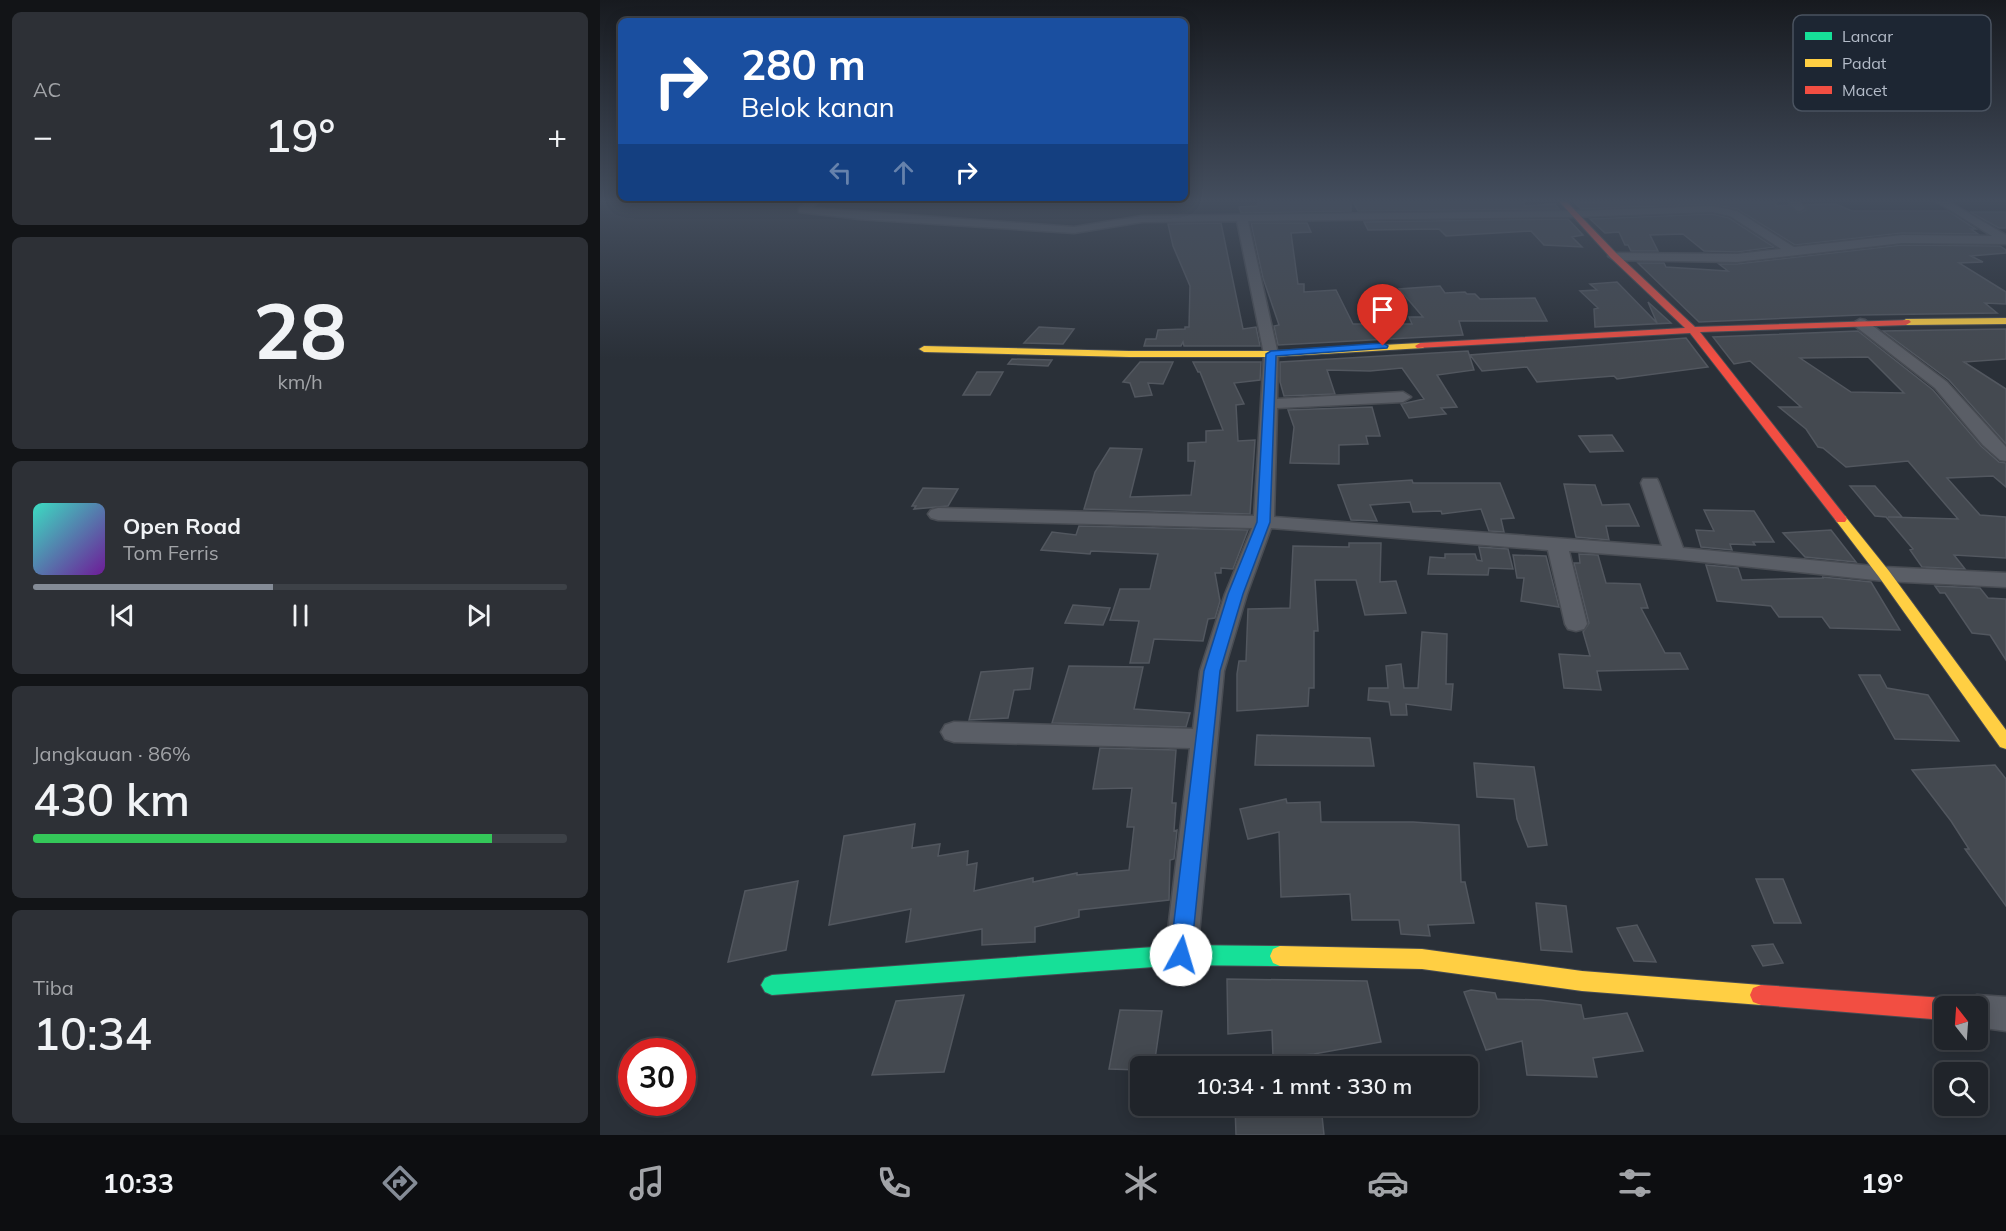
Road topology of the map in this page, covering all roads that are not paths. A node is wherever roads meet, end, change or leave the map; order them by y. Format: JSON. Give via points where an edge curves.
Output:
{"nodes":[{"id":1,"x":1250,"y":253,"type":"edge"},
{"id":2,"x":1611,"y":253,"type":"edge"},
{"id":3,"x":1783,"y":253,"type":"edge"},
{"id":4,"x":1614,"y":256,"type":"junction"},
{"id":5,"x":2006,"y":321,"type":"edge"},
{"id":6,"x":1860,"y":323,"type":"junction"},
{"id":7,"x":1693,"y":330,"type":"junction"},
{"id":8,"x":924,"y":349,"type":"dead end"},
{"id":9,"x":1271,"y":354,"type":"junction"},
{"id":10,"x":1402,"y":397,"type":"dead end"},
{"id":11,"x":1269,"y":404,"type":"junction"},
{"id":12,"x":2006,"y":456,"type":"edge"},
{"id":13,"x":1650,"y":483,"type":"dead end"},
{"id":14,"x":938,"y":514,"type":"dead end"},
{"id":15,"x":1264,"y":522,"type":"junction"},
{"id":16,"x":1557,"y":545,"type":"junction"},
{"id":17,"x":1675,"y":553,"type":"junction"},
{"id":18,"x":1884,"y":574,"type":"junction"},
{"id":19,"x":2006,"y":580,"type":"edge"},
{"id":20,"x":1576,"y":624,"type":"dead end"},
{"id":21,"x":954,"y":732,"type":"dead end"},
{"id":22,"x":1204,"y":739,"type":"junction"},
{"id":23,"x":2006,"y":743,"type":"edge"},
{"id":24,"x":1181,"y":955,"type":"junction"},
{"id":25,"x":772,"y":985,"type":"dead end"},
{"id":26,"x":1934,"y":1008,"type":"edge"},
{"id":27,"x":1988,"y":1012,"type":"edge"},
{"id":28,"x":2006,"y":1014,"type":"edge"}],
"edges":[{"from":1,"to":9,"type":"street"},
{"from":2,"to":4,"type":"street"},
{"from":3,"to":4,"type":"street","via":[[1715,259]]},
{"from":4,"to":7,"type":"street"},
{"from":5,"to":6,"type":"street"},
{"from":6,"to":7,"type":"street"},
{"from":6,"to":12,"type":"street","via":[[1941,386]]},
{"from":7,"to":9,"type":"street"},
{"from":7,"to":18,"type":"street"},
{"from":8,"to":9,"type":"street"},
{"from":9,"to":11,"type":"street"},
{"from":10,"to":11,"type":"street"},
{"from":11,"to":15,"type":"street"},
{"from":13,"to":17,"type":"street"},
{"from":14,"to":15,"type":"street"},
{"from":15,"to":16,"type":"street"},
{"from":15,"to":22,"type":"street","via":[[1212,671]]},
{"from":16,"to":17,"type":"street"},
{"from":16,"to":20,"type":"street"},
{"from":17,"to":18,"type":"street"},
{"from":18,"to":19,"type":"street"},
{"from":18,"to":23,"type":"street"},
{"from":21,"to":22,"type":"street"},
{"from":22,"to":24,"type":"street"},
{"from":24,"to":25,"type":"street"},
{"from":24,"to":26,"type":"street","via":[[1422,959],[1582,981]]},
{"from":27,"to":28,"type":"street"}]}
